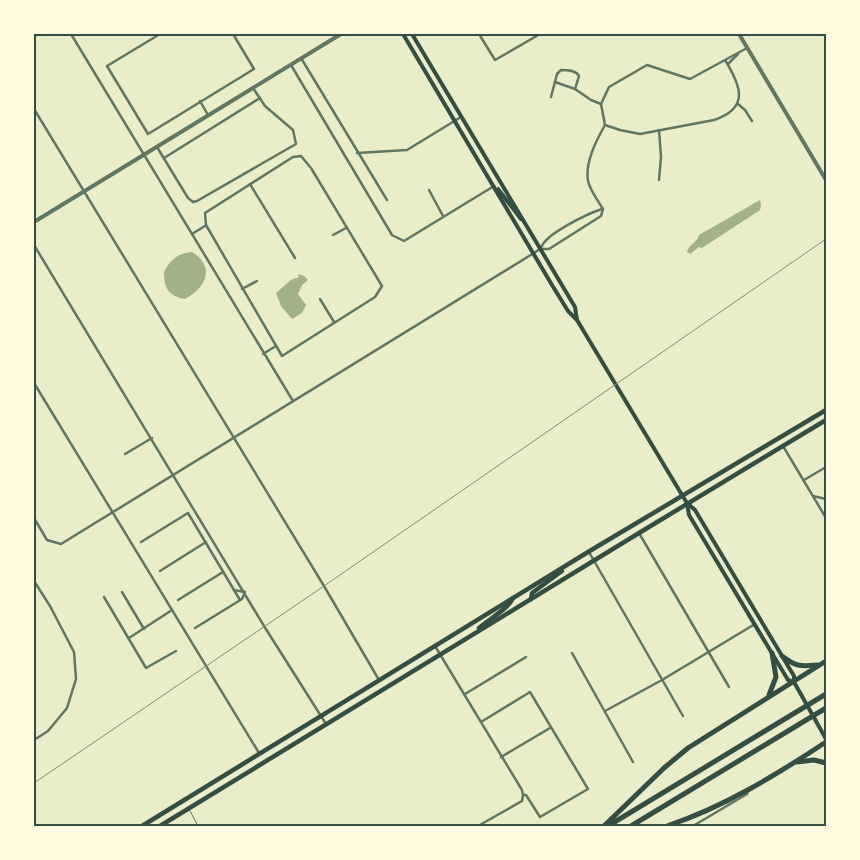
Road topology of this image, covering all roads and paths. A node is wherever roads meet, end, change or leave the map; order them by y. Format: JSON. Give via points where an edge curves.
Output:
{"nodes":[{"id":1,"x":71,"y":34,"type":"edge"},
{"id":2,"x":160,"y":34,"type":"edge"},
{"id":3,"x":233,"y":34,"type":"edge"},
{"id":4,"x":341,"y":34,"type":"edge"},
{"id":5,"x":403,"y":34,"type":"edge"},
{"id":6,"x":412,"y":34,"type":"edge"},
{"id":7,"x":479,"y":34,"type":"edge"},
{"id":8,"x":540,"y":34,"type":"edge"},
{"id":9,"x":739,"y":34,"type":"edge"},
{"id":10,"x":748,"y":48,"type":"junction"},
{"id":11,"x":739,"y":53,"type":"junction"},
{"id":12,"x":302,"y":58,"type":"junction"},
{"id":13,"x":725,"y":60,"type":"junction"},
{"id":14,"x":727,"y":64,"type":"junction"},
{"id":15,"x":291,"y":65,"type":"junction"},
{"id":16,"x":555,"y":82,"type":"junction"},
{"id":17,"x":253,"y":88,"type":"junction"},
{"id":18,"x":575,"y":89,"type":"junction"},
{"id":19,"x":260,"y":98,"type":"junction"},
{"id":20,"x":550,"y":98,"type":"dead end"},
{"id":21,"x":200,"y":101,"type":"junction"},
{"id":22,"x":601,"y":104,"type":"junction"},
{"id":23,"x":738,"y":104,"type":"junction"},
{"id":24,"x":34,"y":109,"type":"edge"},
{"id":25,"x":208,"y":116,"type":"junction"},
{"id":26,"x":461,"y":117,"type":"junction"},
{"id":27,"x":455,"y":121,"type":"junction"},
{"id":28,"x":752,"y":121,"type":"dead end"},
{"id":29,"x":605,"y":125,"type":"junction"},
{"id":30,"x":659,"y":130,"type":"junction"},
{"id":31,"x":157,"y":147,"type":"junction"},
{"id":32,"x":357,"y":153,"type":"junction"},
{"id":33,"x":144,"y":154,"type":"junction"},
{"id":34,"x":164,"y":158,"type":"junction"},
{"id":35,"x":659,"y":180,"type":"dead end"},
{"id":36,"x":826,"y":180,"type":"edge"},
{"id":37,"x":250,"y":184,"type":"junction"},
{"id":38,"x":494,"y":186,"type":"junction"},
{"id":39,"x":429,"y":190,"type":"dead end"},
{"id":40,"x":83,"y":191,"type":"junction"},
{"id":41,"x":387,"y":200,"type":"dead end"},
{"id":42,"x":603,"y":209,"type":"junction"},
{"id":43,"x":443,"y":216,"type":"junction"},
{"id":44,"x":34,"y":222,"type":"edge"},
{"id":45,"x":525,"y":222,"type":"junction"},
{"id":46,"x":206,"y":226,"type":"junction"},
{"id":47,"x":346,"y":228,"type":"junction"},
{"id":48,"x":192,"y":234,"type":"junction"},
{"id":49,"x":333,"y":235,"type":"dead end"},
{"id":50,"x":34,"y":245,"type":"edge"},
{"id":51,"x":540,"y":249,"type":"junction"},
{"id":52,"x":534,"y":253,"type":"junction"},
{"id":53,"x":295,"y":258,"type":"dead end"},
{"id":54,"x":256,"y":281,"type":"dead end"},
{"id":55,"x":242,"y":289,"type":"junction"},
{"id":56,"x":320,"y":299,"type":"dead end"},
{"id":57,"x":577,"y":320,"type":"junction"},
{"id":58,"x":334,"y":322,"type":"junction"},
{"id":59,"x":276,"y":346,"type":"junction"},
{"id":60,"x":263,"y":354,"type":"junction"},
{"id":61,"x":34,"y":383,"type":"edge"},
{"id":62,"x":293,"y":401,"type":"junction"},
{"id":63,"x":826,"y":410,"type":"edge"},
{"id":64,"x":826,"y":420,"type":"edge"},
{"id":65,"x":802,"y":424,"type":"junction"},
{"id":66,"x":806,"y":432,"type":"junction"},
{"id":67,"x":234,"y":437,"type":"junction"},
{"id":68,"x":152,"y":438,"type":"junction"},
{"id":69,"x":783,"y":446,"type":"junction"},
{"id":70,"x":125,"y":454,"type":"dead end"},
{"id":71,"x":826,"y":467,"type":"edge"},
{"id":72,"x":174,"y":475,"type":"junction"},
{"id":73,"x":804,"y":480,"type":"junction"},
{"id":74,"x":682,"y":495,"type":"junction"},
{"id":75,"x":814,"y":496,"type":"junction"},
{"id":76,"x":826,"y":498,"type":"edge"},
{"id":77,"x":686,"y":504,"type":"junction"},
{"id":78,"x":112,"y":513,"type":"junction"},
{"id":79,"x":34,"y":518,"type":"edge"},
{"id":80,"x":826,"y":518,"type":"edge"},
{"id":81,"x":638,"y":533,"type":"junction"},
{"id":82,"x":141,"y":542,"type":"dead end"},
{"id":83,"x":206,"y":542,"type":"junction"},
{"id":84,"x":588,"y":552,"type":"junction"},
{"id":85,"x":593,"y":560,"type":"junction"},
{"id":86,"x":566,"y":566,"type":"junction"},
{"id":87,"x":160,"y":571,"type":"dead end"},
{"id":88,"x":223,"y":572,"type":"junction"},
{"id":89,"x":34,"y":581,"type":"edge"},
{"id":90,"x":234,"y":590,"type":"junction"},
{"id":91,"x":122,"y":592,"type":"dead end"},
{"id":92,"x":245,"y":592,"type":"junction"},
{"id":93,"x":104,"y":597,"type":"dead end"},
{"id":94,"x":513,"y":598,"type":"junction"},
{"id":95,"x":531,"y":599,"type":"junction"},
{"id":96,"x":178,"y":600,"type":"dead end"},
{"id":97,"x":240,"y":600,"type":"junction"},
{"id":98,"x":172,"y":610,"type":"junction"},
{"id":99,"x":755,"y":624,"type":"junction"},
{"id":100,"x":195,"y":628,"type":"dead end"},
{"id":101,"x":144,"y":629,"type":"junction"},
{"id":102,"x":468,"y":637,"type":"junction"},
{"id":103,"x":129,"y":638,"type":"junction"},
{"id":104,"x":435,"y":646,"type":"junction"},
{"id":105,"x":176,"y":651,"type":"dead end"},
{"id":106,"x":710,"y":651,"type":"junction"},
{"id":107,"x":572,"y":653,"type":"dead end"},
{"id":108,"x":772,"y":653,"type":"junction"},
{"id":109,"x":440,"y":655,"type":"junction"},
{"id":110,"x":782,"y":656,"type":"junction"},
{"id":111,"x":526,"y":657,"type":"dead end"},
{"id":112,"x":826,"y":661,"type":"edge"},
{"id":113,"x":820,"y":665,"type":"junction"},
{"id":114,"x":34,"y":672,"type":"edge"},
{"id":115,"x":34,"y":679,"type":"edge"},
{"id":116,"x":379,"y":680,"type":"junction"},
{"id":117,"x":662,"y":680,"type":"junction"},
{"id":118,"x":794,"y":682,"type":"junction"},
{"id":119,"x":729,"y":686,"type":"dead end"},
{"id":120,"x":465,"y":694,"type":"junction"},
{"id":121,"x":824,"y":695,"type":"edge"},
{"id":122,"x":768,"y":697,"type":"junction"},
{"id":123,"x":826,"y":708,"type":"edge"},
{"id":124,"x":329,"y":711,"type":"junction"},
{"id":125,"x":605,"y":711,"type":"junction"},
{"id":126,"x":321,"y":716,"type":"junction"},
{"id":127,"x":683,"y":716,"type":"dead end"},
{"id":128,"x":334,"y":720,"type":"junction"},
{"id":129,"x":481,"y":722,"type":"junction"},
{"id":130,"x":326,"y":724,"type":"junction"},
{"id":131,"x":550,"y":728,"type":"junction"},
{"id":132,"x":34,"y":740,"type":"edge"},
{"id":133,"x":826,"y":741,"type":"edge"},
{"id":134,"x":259,"y":754,"type":"junction"},
{"id":135,"x":501,"y":757,"type":"junction"},
{"id":136,"x":271,"y":758,"type":"junction"},
{"id":137,"x":633,"y":762,"type":"dead end"},
{"id":138,"x":794,"y":763,"type":"junction"},
{"id":139,"x":826,"y":763,"type":"edge"},
{"id":140,"x":750,"y":788,"type":"junction"},
{"id":141,"x":523,"y":795,"type":"junction"},
{"id":142,"x":188,"y":809,"type":"junction"},
{"id":143,"x":142,"y":826,"type":"edge"},
{"id":144,"x":160,"y":826,"type":"edge"},
{"id":145,"x":198,"y":826,"type":"edge"},
{"id":146,"x":478,"y":826,"type":"edge"},
{"id":147,"x":606,"y":826,"type":"edge"},
{"id":148,"x":631,"y":826,"type":"edge"},
{"id":149,"x":667,"y":826,"type":"edge"},
{"id":150,"x":692,"y":826,"type":"edge"}],
"edges":[{"from":1,"to":33,"type":"street"},
{"from":2,"to":21,"type":"street","via":[[107,66],[148,134]]},
{"from":3,"to":21,"type":"street","via":[[254,69]]},
{"from":4,"to":12,"type":"street"},
{"from":5,"to":27,"type":"main road"},
{"from":6,"to":26,"type":"main road"},
{"from":7,"to":8,"type":"street","via":[[496,60]]},
{"from":9,"to":10,"type":"street"},
{"from":10,"to":11,"type":"street"},
{"from":10,"to":36,"type":"street"},
{"from":11,"to":13,"type":"street"},
{"from":11,"to":14,"type":"street"},
{"from":12,"to":15,"type":"street"},
{"from":12,"to":32,"type":"street"},
{"from":13,"to":14,"type":"street"},
{"from":13,"to":22,"type":"street","via":[[690,79],[647,65],[609,87]]},
{"from":14,"to":23,"type":"street","via":[[740,89]]},
{"from":15,"to":17,"type":"street"},
{"from":15,"to":43,"type":"street","via":[[392,234],[404,241]]},
{"from":16,"to":18,"type":"street"},
{"from":16,"to":18,"type":"street","via":[[561,70],[569,70],[579,76]]},
{"from":16,"to":20,"type":"street"},
{"from":17,"to":19,"type":"street"},
{"from":17,"to":25,"type":"street"},
{"from":18,"to":22,"type":"street"},
{"from":19,"to":34,"type":"street"},
{"from":19,"to":34,"type":"street","via":[[293,130],[296,144],[193,202]]},
{"from":21,"to":25,"type":"street"},
{"from":22,"to":29,"type":"street"},
{"from":23,"to":28,"type":"street"},
{"from":23,"to":30,"type":"street","via":[[730,113],[714,120]]},
{"from":24,"to":40,"type":"street"},
{"from":25,"to":31,"type":"street"},
{"from":26,"to":27,"type":"street"},
{"from":26,"to":45,"type":"main road"},
{"from":27,"to":32,"type":"street","via":[[407,150]]},
{"from":27,"to":38,"type":"main road"},
{"from":29,"to":30,"type":"street","via":[[640,134]]},
{"from":29,"to":42,"type":"street","via":[[588,171],[588,182]]},
{"from":30,"to":35,"type":"street"},
{"from":31,"to":33,"type":"street"},
{"from":31,"to":34,"type":"street"},
{"from":32,"to":41,"type":"street"},
{"from":33,"to":40,"type":"street"},
{"from":33,"to":48,"type":"street"},
{"from":37,"to":46,"type":"street","via":[[205,213]]},
{"from":37,"to":47,"type":"street","via":[[293,157],[301,156]]},
{"from":37,"to":53,"type":"street"},
{"from":38,"to":43,"type":"street"},
{"from":38,"to":45,"type":"main road"},
{"from":38,"to":52,"type":"main road"},
{"from":39,"to":43,"type":"street"},
{"from":40,"to":44,"type":"street"},
{"from":40,"to":67,"type":"street"},
{"from":42,"to":51,"type":"street","via":[[590,213],[543,241]]},
{"from":42,"to":51,"type":"street","via":[[601,216],[549,249]]},
{"from":45,"to":51,"type":"main road"},
{"from":46,"to":48,"type":"street"},
{"from":46,"to":55,"type":"street"},
{"from":47,"to":49,"type":"street"},
{"from":47,"to":58,"type":"street","via":[[382,286],[374,297]]},
{"from":48,"to":60,"type":"street"},
{"from":50,"to":68,"type":"street"},
{"from":51,"to":52,"type":"street"},
{"from":51,"to":57,"type":"main road","via":[[575,307]]},
{"from":52,"to":57,"type":"main road"},
{"from":52,"to":62,"type":"street"},
{"from":54,"to":55,"type":"street"},
{"from":55,"to":59,"type":"street"},
{"from":56,"to":58,"type":"street"},
{"from":57,"to":74,"type":"main road"},
{"from":58,"to":59,"type":"street","via":[[282,356]]},
{"from":59,"to":60,"type":"street"},
{"from":60,"to":62,"type":"street"},
{"from":61,"to":78,"type":"street"},
{"from":62,"to":67,"type":"street"},
{"from":63,"to":65,"type":"main road"},
{"from":64,"to":66,"type":"main road"},
{"from":65,"to":66,"type":"street"},
{"from":65,"to":74,"type":"main road"},
{"from":66,"to":69,"type":"main road"},
{"from":67,"to":72,"type":"street"},
{"from":67,"to":116,"type":"street"},
{"from":68,"to":70,"type":"street"},
{"from":68,"to":72,"type":"street"},
{"from":69,"to":73,"type":"street"},
{"from":69,"to":77,"type":"main road"},
{"from":71,"to":73,"type":"street"},
{"from":72,"to":78,"type":"street"},
{"from":72,"to":92,"type":"street"},
{"from":73,"to":75,"type":"street"},
{"from":74,"to":77,"type":"main road"},
{"from":74,"to":84,"type":"main road"},
{"from":75,"to":76,"type":"street"},
{"from":75,"to":80,"type":"street"},
{"from":77,"to":81,"type":"main road"},
{"from":77,"to":99,"type":"main road","via":[[689,515]]},
{"from":77,"to":110,"type":"main road","via":[[695,510]]},
{"from":78,"to":79,"type":"street","via":[[61,544],[46,540]]},
{"from":78,"to":98,"type":"street"},
{"from":81,"to":85,"type":"main road"},
{"from":81,"to":106,"type":"street"},
{"from":82,"to":83,"type":"street","via":[[188,514]]},
{"from":83,"to":87,"type":"street"},
{"from":83,"to":88,"type":"street"},
{"from":84,"to":85,"type":"street"},
{"from":84,"to":86,"type":"main road"},
{"from":85,"to":95,"type":"main road"},
{"from":85,"to":117,"type":"street"},
{"from":86,"to":94,"type":"main road"},
{"from":86,"to":95,"type":"main road","via":[[532,593]]},
{"from":88,"to":90,"type":"street"},
{"from":88,"to":96,"type":"street"},
{"from":89,"to":132,"type":"street","via":[[74,652],[76,679],[67,708],[48,730]]},
{"from":90,"to":92,"type":"street"},
{"from":90,"to":97,"type":"street"},
{"from":91,"to":101,"type":"street"},
{"from":92,"to":97,"type":"street"},
{"from":92,"to":126,"type":"street"},
{"from":93,"to":103,"type":"street"},
{"from":94,"to":102,"type":"main road","via":[[508,607]]},
{"from":94,"to":104,"type":"main road"},
{"from":95,"to":102,"type":"main road"},
{"from":97,"to":100,"type":"street"},
{"from":98,"to":101,"type":"street"},
{"from":98,"to":134,"type":"street"},
{"from":99,"to":106,"type":"street"},
{"from":99,"to":108,"type":"main road"},
{"from":101,"to":103,"type":"street"},
{"from":102,"to":109,"type":"main road"},
{"from":103,"to":105,"type":"street","via":[[146,668]]},
{"from":104,"to":109,"type":"street"},
{"from":104,"to":116,"type":"main road"},
{"from":106,"to":117,"type":"street"},
{"from":106,"to":119,"type":"street"},
{"from":107,"to":125,"type":"street"},
{"from":108,"to":118,"type":"main road","via":[[788,680]]},
{"from":108,"to":122,"type":"highway","via":[[776,677]]},
{"from":109,"to":120,"type":"street"},
{"from":109,"to":128,"type":"main road"},
{"from":110,"to":113,"type":"highway","via":[[797,666]]},
{"from":110,"to":118,"type":"main road","via":[[794,676]]},
{"from":111,"to":120,"type":"street"},
{"from":112,"to":113,"type":"highway"},
{"from":113,"to":118,"type":"highway"},
{"from":114,"to":115,"type":"street"},
{"from":116,"to":124,"type":"main road"},
{"from":117,"to":125,"type":"street"},
{"from":117,"to":127,"type":"street"},
{"from":118,"to":122,"type":"highway"},
{"from":118,"to":133,"type":"main road"},
{"from":120,"to":129,"type":"street"},
{"from":121,"to":147,"type":"highway"},
{"from":122,"to":147,"type":"highway","via":[[688,748]]},
{"from":123,"to":148,"type":"highway"},
{"from":124,"to":126,"type":"main road"},
{"from":124,"to":128,"type":"main road"},
{"from":125,"to":137,"type":"street"},
{"from":126,"to":130,"type":"street"},
{"from":126,"to":134,"type":"main road"},
{"from":128,"to":130,"type":"main road"},
{"from":129,"to":131,"type":"street","via":[[530,692]]},
{"from":129,"to":135,"type":"street"},
{"from":130,"to":136,"type":"main road"},
{"from":131,"to":135,"type":"street"},
{"from":131,"to":141,"type":"street","via":[[588,789],[540,817]]},
{"from":133,"to":138,"type":"highway"},
{"from":134,"to":136,"type":"main road"},
{"from":134,"to":143,"type":"main road"},
{"from":135,"to":141,"type":"street"},
{"from":136,"to":142,"type":"main road"},
{"from":138,"to":139,"type":"highway","via":[[814,760]]},
{"from":138,"to":140,"type":"highway"},
{"from":140,"to":149,"type":"highway","via":[[711,809]]},
{"from":140,"to":150,"type":"street","via":[[747,794]]},
{"from":141,"to":146,"type":"street","via":[[522,801]]},
{"from":142,"to":144,"type":"main road"},
{"from":142,"to":145,"type":"lane"}]}
